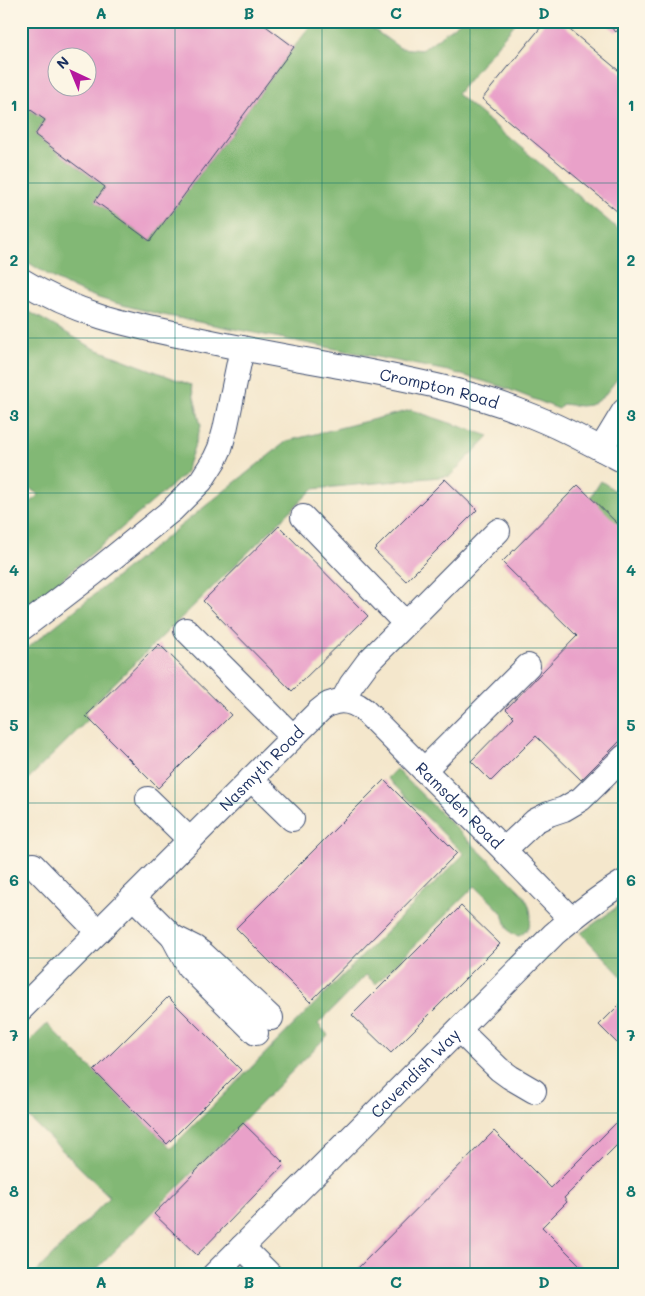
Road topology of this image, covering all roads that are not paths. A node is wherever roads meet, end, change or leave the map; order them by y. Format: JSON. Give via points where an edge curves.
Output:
{"nodes":[{"id":1,"x":21,"y":280,"type":"edge"},
{"id":2,"x":242,"y":348,"type":"junction"},
{"id":3,"x":624,"y":412,"type":"edge"},
{"id":4,"x":601,"y":449,"type":"junction"},
{"id":5,"x":624,"y":461,"type":"edge"},
{"id":6,"x":303,"y":517,"type":"dead end"},
{"id":7,"x":498,"y":531,"type":"dead end"},
{"id":8,"x":406,"y":624,"type":"junction"},
{"id":9,"x":21,"y":629,"type":"edge"},
{"id":10,"x":186,"y":630,"type":"dead end"},
{"id":11,"x":528,"y":666,"type":"dead end"},
{"id":12,"x":343,"y":700,"type":"junction"},
{"id":13,"x":293,"y":737,"type":"junction"},
{"id":14,"x":624,"y":757,"type":"edge"},
{"id":15,"x":424,"y":770,"type":"junction"},
{"id":16,"x":251,"y":779,"type":"junction"},
{"id":17,"x":148,"y":799,"type":"dead end"},
{"id":18,"x":292,"y":819,"type":"dead end"},
{"id":19,"x":190,"y":840,"type":"junction"},
{"id":20,"x":504,"y":850,"type":"junction"},
{"id":21,"x":33,"y":865,"type":"dead end"},
{"id":22,"x":624,"y":882,"type":"edge"},
{"id":23,"x":133,"y":897,"type":"junction"},
{"id":24,"x":571,"y":919,"type":"junction"},
{"id":25,"x":98,"y":932,"type":"junction"},
{"id":26,"x":21,"y":1009,"type":"edge"},
{"id":27,"x":263,"y":1026,"type":"dead end"},
{"id":28,"x":459,"y":1030,"type":"junction"},
{"id":29,"x":534,"y":1091,"type":"dead end"},
{"id":30,"x":242,"y":1247,"type":"junction"},
{"id":31,"x":214,"y":1275,"type":"edge"},
{"id":32,"x":270,"y":1275,"type":"edge"}],
"edges":[{"from":1,"to":2,"type":"street","name":"Crompton Road","via":[[59,301],[108,319]]},
{"from":2,"to":4,"type":"street","name":"Crompton Road","via":[[413,381],[483,399],[558,426]]},
{"from":2,"to":9,"type":"street","via":[[222,439],[215,459],[201,481],[165,515]]},
{"from":3,"to":4,"type":"street"},
{"from":4,"to":5,"type":"street","name":"Crompton Road"},
{"from":6,"to":8,"type":"street"},
{"from":7,"to":8,"type":"street"},
{"from":8,"to":12,"type":"street","via":[[368,662]]},
{"from":10,"to":13,"type":"street"},
{"from":11,"to":15,"type":"street"},
{"from":12,"to":13,"type":"street","name":"Nasmyth Road","via":[[324,706]]},
{"from":12,"to":15,"type":"street","name":"Ramsden Road","via":[[360,707]]},
{"from":13,"to":16,"type":"street","name":"Nasmyth Road"},
{"from":14,"to":20,"type":"street","via":[[581,799],[535,821]]},
{"from":15,"to":20,"type":"street","name":"Ramsden Road"},
{"from":16,"to":18,"type":"street"},
{"from":16,"to":19,"type":"street","name":"Nasmyth Road"},
{"from":17,"to":19,"type":"street"},
{"from":19,"to":23,"type":"street","name":"Nasmyth Road"},
{"from":20,"to":24,"type":"street","name":"Ramsden Road"},
{"from":21,"to":25,"type":"street"},
{"from":22,"to":24,"type":"street","name":"Cavendish Way"},
{"from":23,"to":25,"type":"street","name":"Nasmyth Road"},
{"from":23,"to":27,"type":"street","via":[[173,937],[203,954]]},
{"from":24,"to":28,"type":"street","name":"Cavendish Way"},
{"from":25,"to":26,"type":"street","name":"Nasmyth Road"},
{"from":28,"to":29,"type":"street","via":[[504,1074]]},
{"from":28,"to":30,"type":"street","name":"Cavendish Way"},
{"from":30,"to":31,"type":"street","name":"Cavendish Way"},
{"from":30,"to":32,"type":"street"}]}
